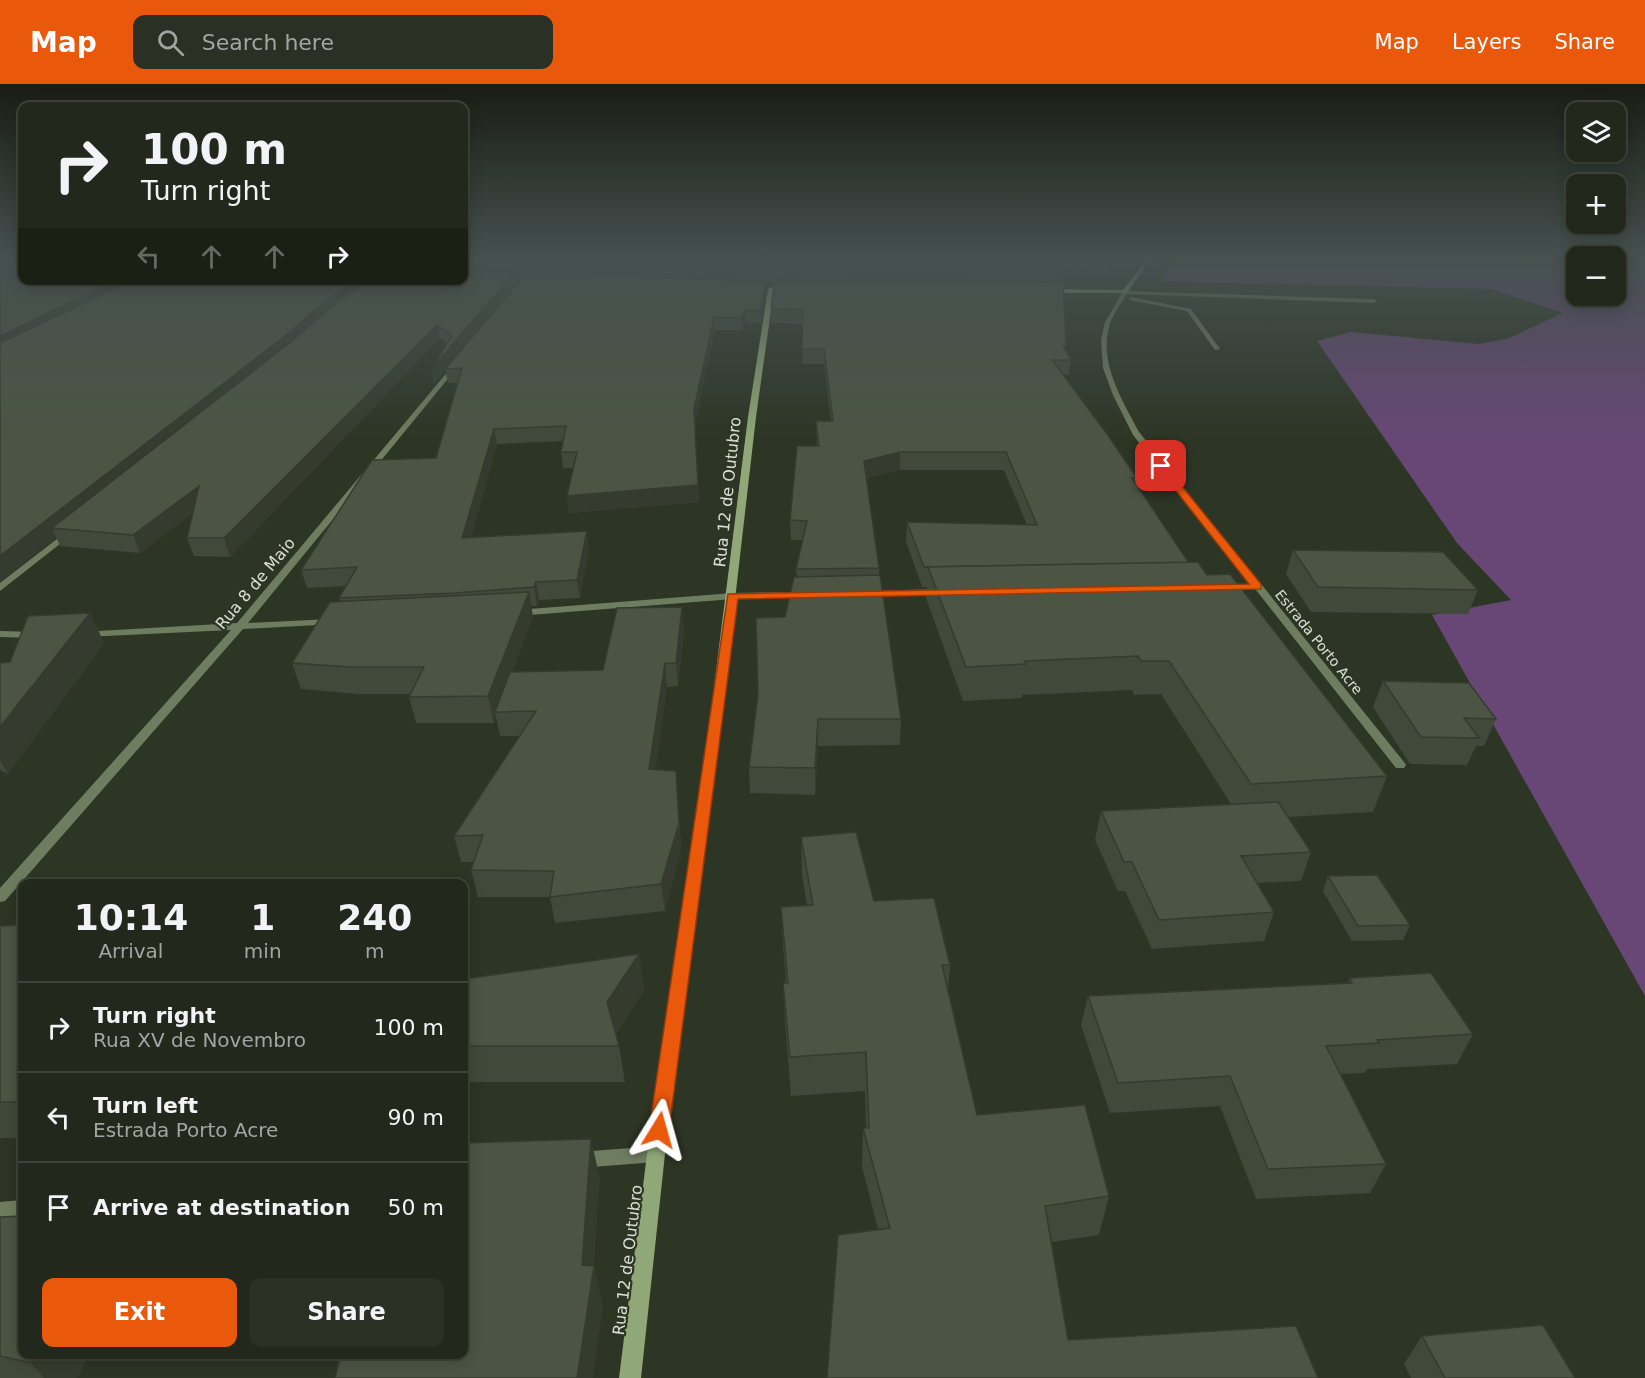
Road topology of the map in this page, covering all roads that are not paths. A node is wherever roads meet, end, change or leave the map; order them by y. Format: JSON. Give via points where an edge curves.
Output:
{"nodes":[{"id":1,"x":766,"y":320,"type":"edge"},
{"id":2,"x":1108,"y":320,"type":"edge"},
{"id":3,"x":1195,"y":320,"type":"edge"},
{"id":4,"x":1217,"y":349,"type":"dead end"},
{"id":5,"x":465,"y":354,"type":"edge"},
{"id":6,"x":82,"y":522,"type":"edge"},
{"id":7,"x":1257,"y":587,"type":"junction"},
{"id":8,"x":0,"y":588,"type":"edge"},
{"id":9,"x":1210,"y":588,"type":"edge"},
{"id":10,"x":959,"y":592,"type":"edge"},
{"id":11,"x":816,"y":594,"type":"edge"},
{"id":12,"x":852,"y":594,"type":"edge"},
{"id":13,"x":732,"y":596,"type":"junction"},
{"id":14,"x":506,"y":614,"type":"edge"},
{"id":15,"x":344,"y":621,"type":"edge"},
{"id":16,"x":241,"y":625,"type":"junction"},
{"id":17,"x":0,"y":634,"type":"edge"},
{"id":18,"x":68,"y":635,"type":"edge"},
{"id":19,"x":45,"y":636,"type":"edge"},
{"id":20,"x":1400,"y":765,"type":"dead end"},
{"id":21,"x":0,"y":897,"type":"edge"},
{"id":22,"x":656,"y":1154,"type":"junction"},
{"id":23,"x":565,"y":1161,"type":"edge"},
{"id":24,"x":18,"y":1209,"type":"edge"},
{"id":25,"x":0,"y":1211,"type":"edge"},
{"id":26,"x":630,"y":1378,"type":"edge"}],
"edges":[{"from":1,"to":13,"type":"street","name":"Rua 12 de Outubro"},
{"from":2,"to":7,"type":"street","name":"Estrada Porto Acre","via":[[1103,344],[1107,374],[1136,433]]},
{"from":3,"to":4,"type":"street"},
{"from":5,"to":16,"type":"street","name":"Rua 8 de Maio"},
{"from":6,"to":8,"type":"street"},
{"from":7,"to":9,"type":"street"},
{"from":7,"to":20,"type":"street","name":"Estrada Porto Acre"},
{"from":10,"to":12,"type":"street"},
{"from":11,"to":13,"type":"street"},
{"from":13,"to":14,"type":"street"},
{"from":13,"to":22,"type":"street","name":"Rua 12 de Outubro"},
{"from":15,"to":16,"type":"street"},
{"from":16,"to":18,"type":"street"},
{"from":16,"to":21,"type":"street","name":"Rua 8 de Maio"},
{"from":17,"to":19,"type":"street"},
{"from":22,"to":23,"type":"street"},
{"from":22,"to":26,"type":"street","name":"Rua 12 de Outubro"},
{"from":24,"to":25,"type":"street"}]}
